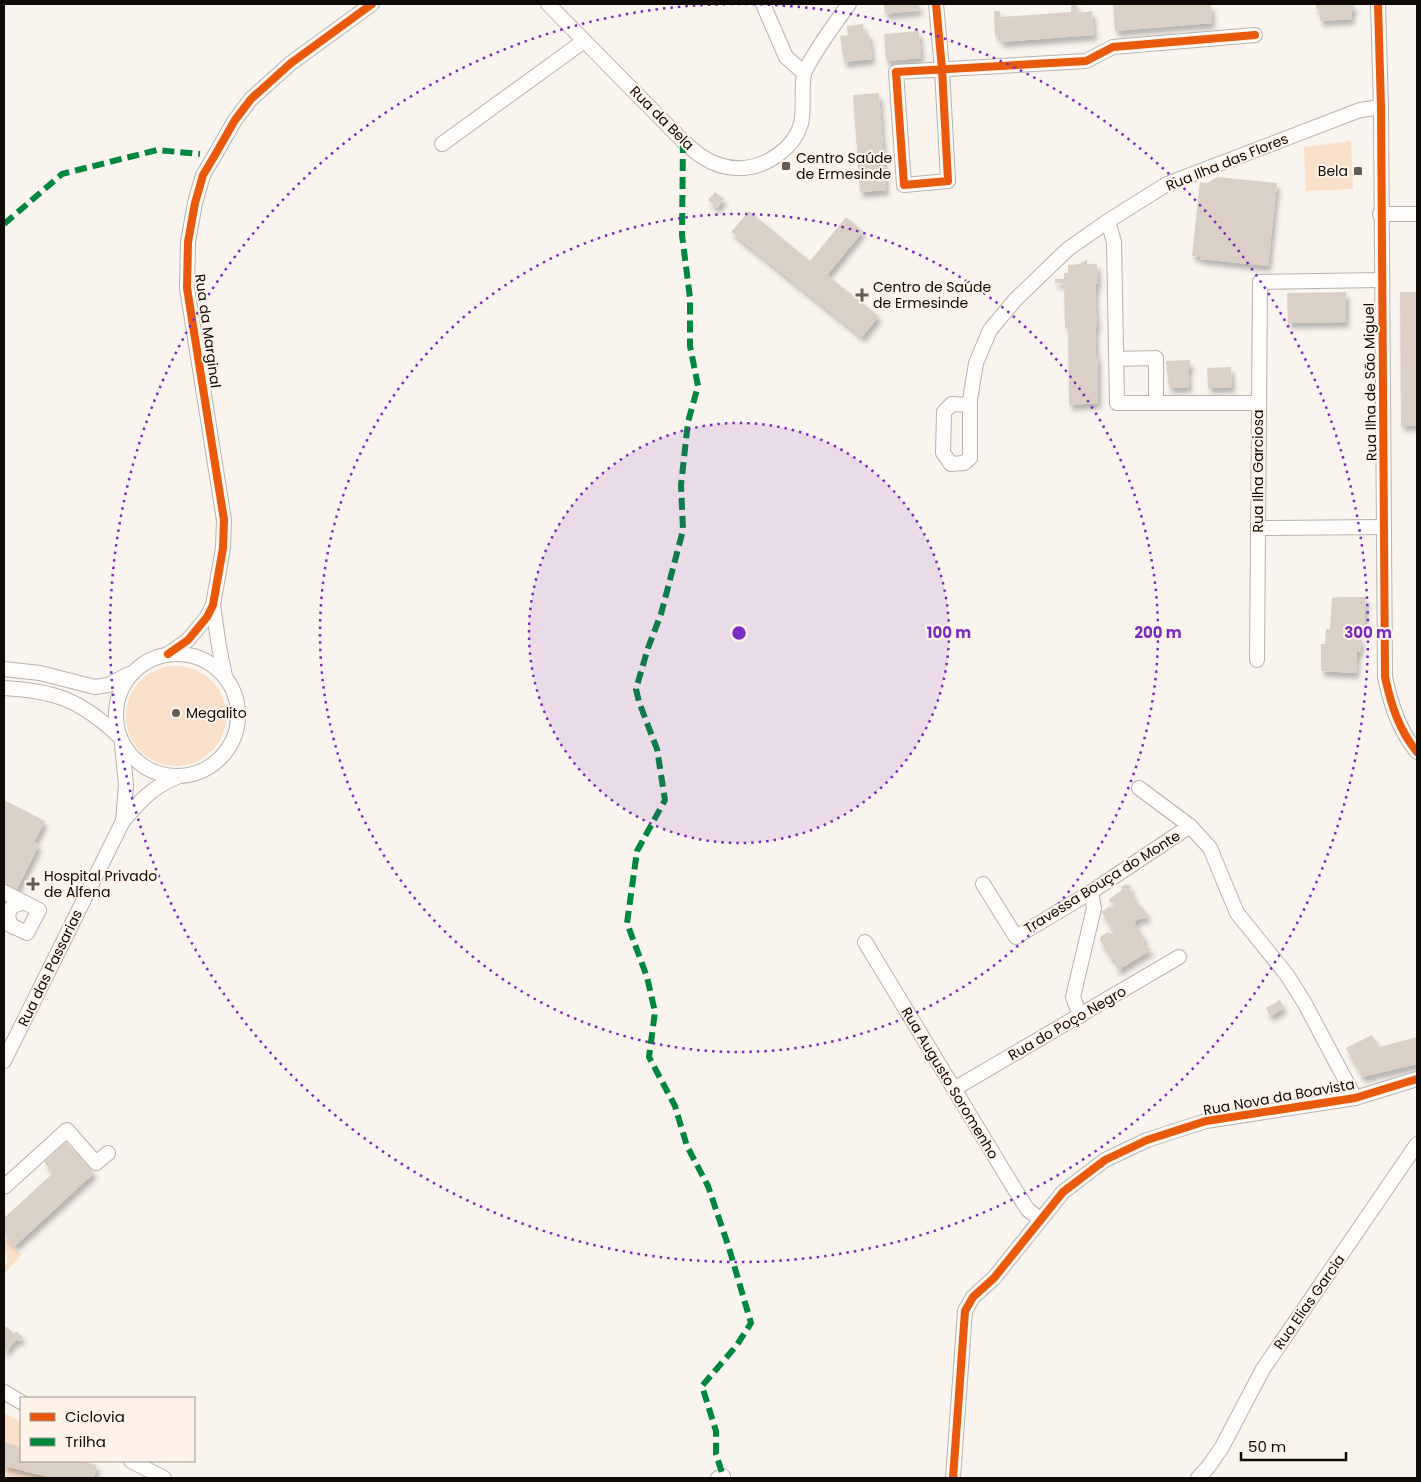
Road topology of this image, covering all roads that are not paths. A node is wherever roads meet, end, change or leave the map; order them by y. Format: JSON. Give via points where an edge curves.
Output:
{"nodes":[{"id":1,"x":372,"y":4,"type":"edge"},
{"id":2,"x":548,"y":4,"type":"edge"},
{"id":3,"x":763,"y":4,"type":"edge"},
{"id":4,"x":849,"y":4,"type":"edge"},
{"id":5,"x":936,"y":4,"type":"edge"},
{"id":6,"x":1378,"y":4,"type":"edge"},
{"id":7,"x":1255,"y":35,"type":"dead end"},
{"id":8,"x":584,"y":41,"type":"junction"},
{"id":9,"x":942,"y":69,"type":"junction"},
{"id":10,"x":804,"y":73,"type":"junction"},
{"id":11,"x":1381,"y":107,"type":"junction"},
{"id":12,"x":442,"y":144,"type":"dead end"},
{"id":13,"x":1380,"y":214,"type":"junction"},
{"id":14,"x":1417,"y":214,"type":"edge"},
{"id":15,"x":1108,"y":221,"type":"junction"},
{"id":16,"x":1381,"y":280,"type":"junction"},
{"id":17,"x":1116,"y":359,"type":"junction"},
{"id":18,"x":1156,"y":403,"type":"junction"},
{"id":19,"x":1259,"y":403,"type":"junction"},
{"id":20,"x":970,"y":405,"type":"dead end"},
{"id":21,"x":1384,"y":527,"type":"junction"},
{"id":22,"x":1258,"y":528,"type":"junction"},
{"id":23,"x":213,"y":605,"type":"junction"},
{"id":24,"x":168,"y":654,"type":"junction"},
{"id":25,"x":1257,"y":660,"type":"dead end"},
{"id":26,"x":4,"y":669,"type":"edge"},
{"id":27,"x":135,"y":670,"type":"junction"},
{"id":28,"x":225,"y":677,"type":"junction"},
{"id":29,"x":4,"y":688,"type":"edge"},
{"id":30,"x":120,"y":740,"type":"junction"},
{"id":31,"x":1417,"y":752,"type":"edge"},
{"id":32,"x":179,"y":776,"type":"junction"},
{"id":33,"x":1139,"y":788,"type":"dead end"},
{"id":34,"x":123,"y":822,"type":"junction"},
{"id":35,"x":1190,"y":826,"type":"junction"},
{"id":36,"x":983,"y":884,"type":"dead end"},
{"id":37,"x":4,"y":892,"type":"edge"},
{"id":38,"x":1091,"y":892,"type":"junction"},
{"id":39,"x":25,"y":902,"type":"junction"},
{"id":40,"x":8,"y":924,"type":"edge"},
{"id":41,"x":865,"y":942,"type":"dead end"},
{"id":42,"x":1179,"y":957,"type":"dead end"},
{"id":43,"x":1080,"y":1016,"type":"junction"},
{"id":44,"x":4,"y":1061,"type":"edge"},
{"id":45,"x":1417,"y":1079,"type":"edge"},
{"id":46,"x":954,"y":1089,"type":"junction"},
{"id":47,"x":1355,"y":1098,"type":"junction"},
{"id":48,"x":1417,"y":1144,"type":"edge"},
{"id":49,"x":108,"y":1153,"type":"dead end"},
{"id":50,"x":4,"y":1187,"type":"edge"},
{"id":51,"x":1040,"y":1219,"type":"junction"},
{"id":52,"x":4,"y":1392,"type":"edge"},
{"id":53,"x":20,"y":1401,"type":"edge"},
{"id":54,"x":134,"y":1462,"type":"edge"},
{"id":55,"x":1208,"y":1472,"type":"edge"},
{"id":56,"x":164,"y":1478,"type":"edge"},
{"id":57,"x":718,"y":1478,"type":"edge"},
{"id":58,"x":723,"y":1478,"type":"edge"},
{"id":59,"x":952,"y":1478,"type":"edge"},
{"id":60,"x":1198,"y":1478,"type":"edge"}],
"edges":[{"from":1,"to":23,"type":"street","name":"Rua da Marginal","via":[[291,63],[251,99],[211,161],[196,203],[188,242],[187,288],[224,520],[223,548]]},
{"from":2,"to":8,"type":"street","name":"Rua da Bela"},
{"from":3,"to":10,"type":"street","via":[[786,57]]},
{"from":4,"to":10,"type":"street","name":"Rua da Bela"},
{"from":5,"to":9,"type":"street"},
{"from":6,"to":11,"type":"street","name":"Rua Ilha de São Miguel"},
{"from":7,"to":9,"type":"street","via":[[1113,47],[1086,61]]},
{"from":8,"to":10,"type":"street","name":"Rua da Bela","via":[[701,156],[729,167],[758,167],[772,160],[796,138],[802,117]]},
{"from":8,"to":12,"type":"street"},
{"from":9,"to":9,"type":"street","via":[[948,181],[904,185],[896,72]]},
{"from":11,"to":13,"type":"street","name":"Rua Ilha de São Miguel"},
{"from":11,"to":15,"type":"street","name":"Rua Ilha das Flores","via":[[1360,110],[1167,184]]},
{"from":13,"to":14,"type":"street"},
{"from":13,"to":16,"type":"street","name":"Rua Ilha de São Miguel"},
{"from":15,"to":17,"type":"street","via":[[1114,242]]},
{"from":15,"to":20,"type":"street","name":"Rua Ilha das Flores","via":[[1068,249],[1016,299],[990,330],[976,363]]},
{"from":16,"to":19,"type":"street","name":"Rua Ilha Garciosa","via":[[1260,282]]},
{"from":16,"to":21,"type":"street","name":"Rua Ilha de São Miguel"},
{"from":17,"to":18,"type":"street","via":[[1117,403]]},
{"from":17,"to":18,"type":"street","via":[[1156,358]]},
{"from":18,"to":19,"type":"street"},
{"from":19,"to":22,"type":"street","name":"Rua Ilha Garciosa"},
{"from":21,"to":22,"type":"street"},
{"from":21,"to":31,"type":"street","name":"Rua Ilha de São Miguel","via":[[1385,677],[1396,718]]},
{"from":22,"to":25,"type":"street","name":"Rua Ilha Garciosa"},
{"from":23,"to":24,"type":"street","name":"Rua da Marginal","via":[[188,640]]},
{"from":23,"to":28,"type":"street","name":"Rua da Marginal"},
{"from":24,"to":27,"type":"street"},
{"from":24,"to":28,"type":"street","via":[[200,658]]},
{"from":26,"to":27,"type":"street","via":[[40,673],[95,687],[108,685]]},
{"from":27,"to":30,"type":"street","via":[[124,683],[117,700],[115,718]]},
{"from":28,"to":32,"type":"street","via":[[238,708],[238,725],[232,741],[210,766],[195,774]]},
{"from":29,"to":30,"type":"street","via":[[26,689],[71,700],[91,712]]},
{"from":30,"to":32,"type":"street","via":[[130,755],[146,768]]},
{"from":30,"to":34,"type":"street","name":"Rua das Passarias","via":[[126,786]]},
{"from":32,"to":34,"type":"street","name":"Rua das Passarias","via":[[142,799]]},
{"from":33,"to":35,"type":"street"},
{"from":34,"to":44,"type":"street","name":"Rua das Passarias"},
{"from":35,"to":38,"type":"street","name":"Travessa Bouça do Monte"},
{"from":35,"to":47,"type":"street","via":[[1210,848],[1237,913],[1287,975],[1304,1002]]},
{"from":36,"to":38,"type":"street","name":"Travessa Bouça do Monte","via":[[1016,937]]},
{"from":37,"to":39,"type":"street"},
{"from":38,"to":43,"type":"street","via":[[1094,908],[1073,997]]},
{"from":39,"to":40,"type":"street","via":[[13,905]]},
{"from":39,"to":40,"type":"street","via":[[39,910],[27,933]]},
{"from":41,"to":46,"type":"street","name":"Rua Augusto Soromenho"},
{"from":42,"to":43,"type":"street","name":"Rua do Poço Negro"},
{"from":43,"to":46,"type":"street","name":"Rua do Poço Negro"},
{"from":45,"to":47,"type":"street","name":"Rua Nova da Boavista"},
{"from":46,"to":51,"type":"street","name":"Rua Augusto Soromenho","via":[[1028,1210]]},
{"from":47,"to":51,"type":"street","name":"Rua Nova da Boavista","via":[[1206,1121],[1147,1140],[1105,1160],[1063,1192]]},
{"from":48,"to":55,"type":"street","name":"Rua Elias Garcia","via":[[1263,1369]]},
{"from":49,"to":50,"type":"street","via":[[96,1163],[67,1130]]},
{"from":51,"to":59,"type":"street","name":"Rua Nova da Boavista","via":[[994,1278],[973,1297],[965,1311]]},
{"from":52,"to":53,"type":"street"},
{"from":54,"to":56,"type":"street"},
{"from":55,"to":60,"type":"street","name":"Rua Elias Garcia"},
{"from":57,"to":58,"type":"street"}]}
